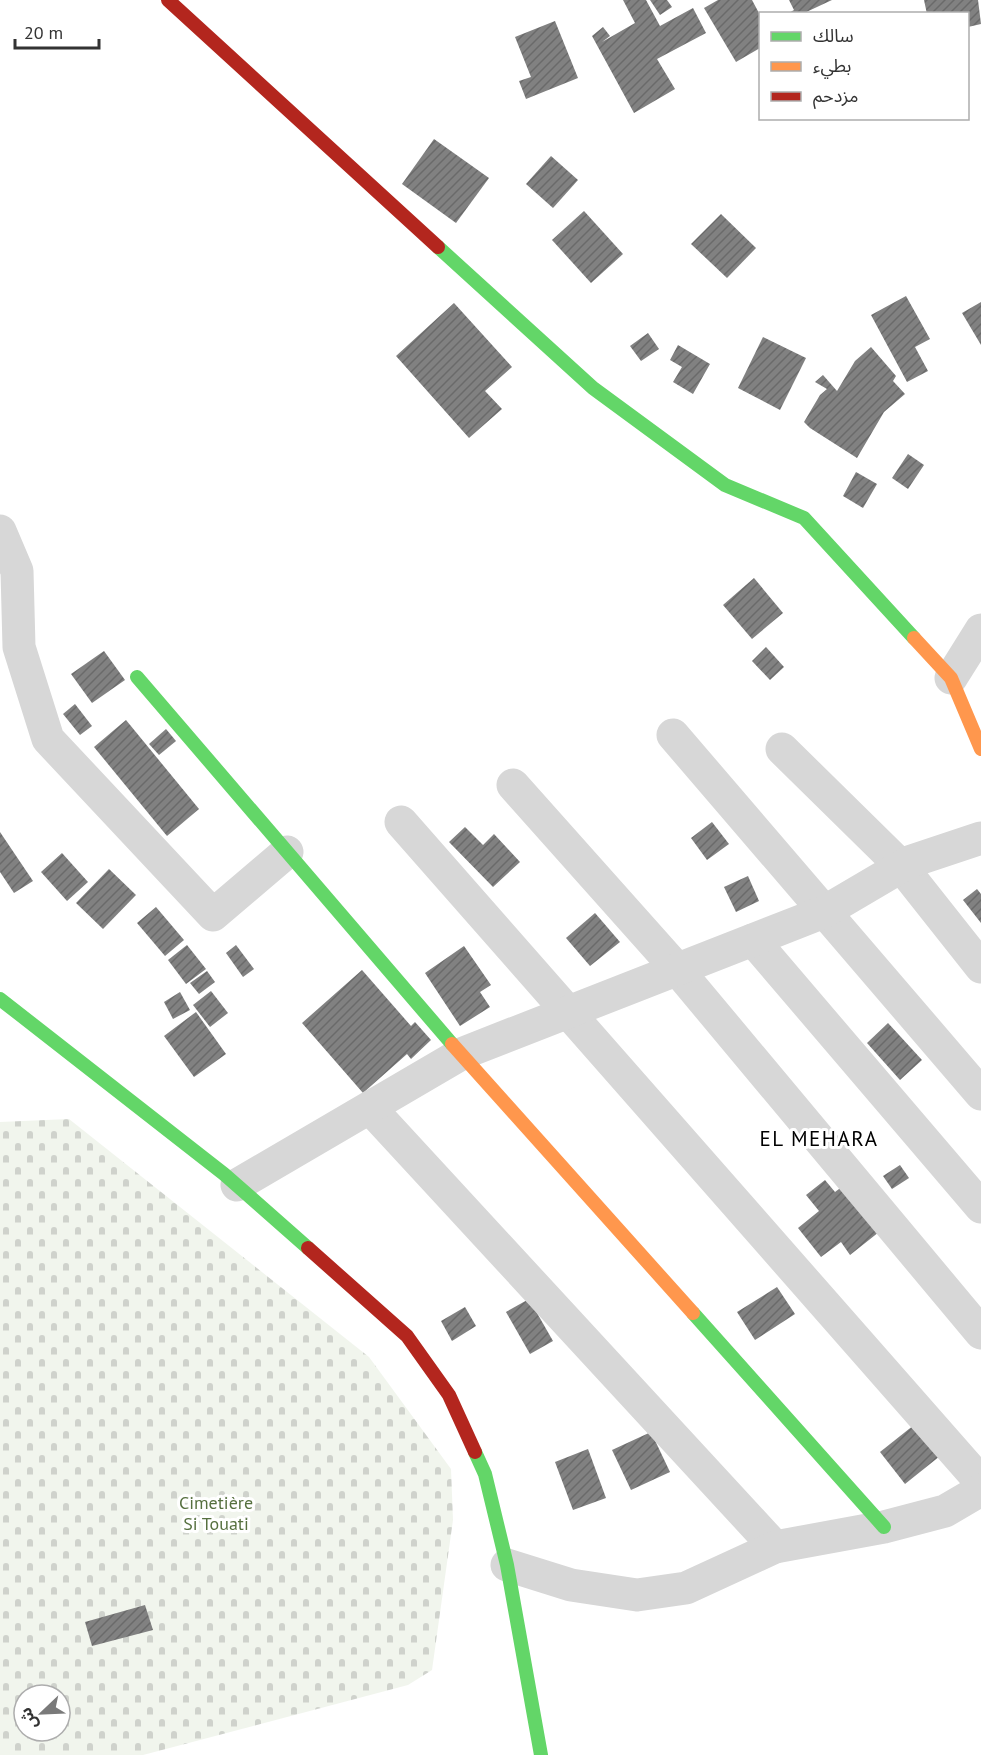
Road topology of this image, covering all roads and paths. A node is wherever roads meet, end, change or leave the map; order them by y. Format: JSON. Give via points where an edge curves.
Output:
{"nodes":[{"id":1,"x":168,"y":0,"type":"edge"},
{"id":2,"x":0,"y":531,"type":"edge"},
{"id":3,"x":981,"y":630,"type":"edge"},
{"id":4,"x":137,"y":677,"type":"dead end"},
{"id":5,"x":951,"y":678,"type":"junction"},
{"id":6,"x":673,"y":735,"type":"dead end"},
{"id":7,"x":782,"y":749,"type":"dead end"},
{"id":8,"x":981,"y":749,"type":"edge"},
{"id":9,"x":513,"y":785,"type":"dead end"},
{"id":10,"x":401,"y":822,"type":"dead end"},
{"id":11,"x":981,"y":838,"type":"edge"},
{"id":12,"x":287,"y":852,"type":"junction"},
{"id":13,"x":901,"y":866,"type":"junction"},
{"id":14,"x":824,"y":912,"type":"junction"},
{"id":15,"x":753,"y":940,"type":"junction"},
{"id":16,"x":981,"y":967,"type":"edge"},
{"id":17,"x":677,"y":969,"type":"junction"},
{"id":18,"x":0,"y":999,"type":"edge"},
{"id":19,"x":568,"y":1012,"type":"junction"},
{"id":20,"x":461,"y":1054,"type":"junction"},
{"id":21,"x":981,"y":1094,"type":"edge"},
{"id":22,"x":370,"y":1108,"type":"junction"},
{"id":23,"x":237,"y":1185,"type":"junction"},
{"id":24,"x":981,"y":1207,"type":"edge"},
{"id":25,"x":981,"y":1333,"type":"edge"},
{"id":26,"x":981,"y":1482,"type":"edge"},
{"id":27,"x":981,"y":1490,"type":"edge"},
{"id":28,"x":884,"y":1527,"type":"junction"},
{"id":29,"x":775,"y":1547,"type":"junction"},
{"id":30,"x":507,"y":1565,"type":"junction"},
{"id":31,"x":541,"y":1755,"type":"edge"}],
"edges":[{"from":1,"to":5,"type":"street","via":[[593,388],[725,485],[804,518]]},
{"from":2,"to":12,"type":"street","via":[[18,571],[19,647],[48,739],[213,915]]},
{"from":3,"to":5,"type":"street"},
{"from":4,"to":12,"type":"street"},
{"from":5,"to":8,"type":"street"},
{"from":6,"to":14,"type":"street"},
{"from":7,"to":13,"type":"street"},
{"from":9,"to":17,"type":"street"},
{"from":10,"to":19,"type":"street"},
{"from":11,"to":13,"type":"street"},
{"from":12,"to":20,"type":"street"},
{"from":13,"to":14,"type":"street"},
{"from":13,"to":16,"type":"street"},
{"from":14,"to":15,"type":"street"},
{"from":14,"to":21,"type":"street"},
{"from":15,"to":17,"type":"street"},
{"from":15,"to":24,"type":"street"},
{"from":17,"to":19,"type":"street"},
{"from":17,"to":25,"type":"street"},
{"from":18,"to":23,"type":"street"},
{"from":19,"to":20,"type":"street"},
{"from":19,"to":26,"type":"street"},
{"from":20,"to":22,"type":"street"},
{"from":20,"to":28,"type":"street"},
{"from":22,"to":23,"type":"street"},
{"from":22,"to":29,"type":"street"},
{"from":23,"to":30,"type":"street","via":[[407,1336],[449,1395],[485,1474]]},
{"from":27,"to":28,"type":"street","via":[[945,1511]]},
{"from":28,"to":29,"type":"street"},
{"from":29,"to":30,"type":"street","via":[[686,1588],[637,1595],[571,1585]]},
{"from":30,"to":31,"type":"street"}]}
